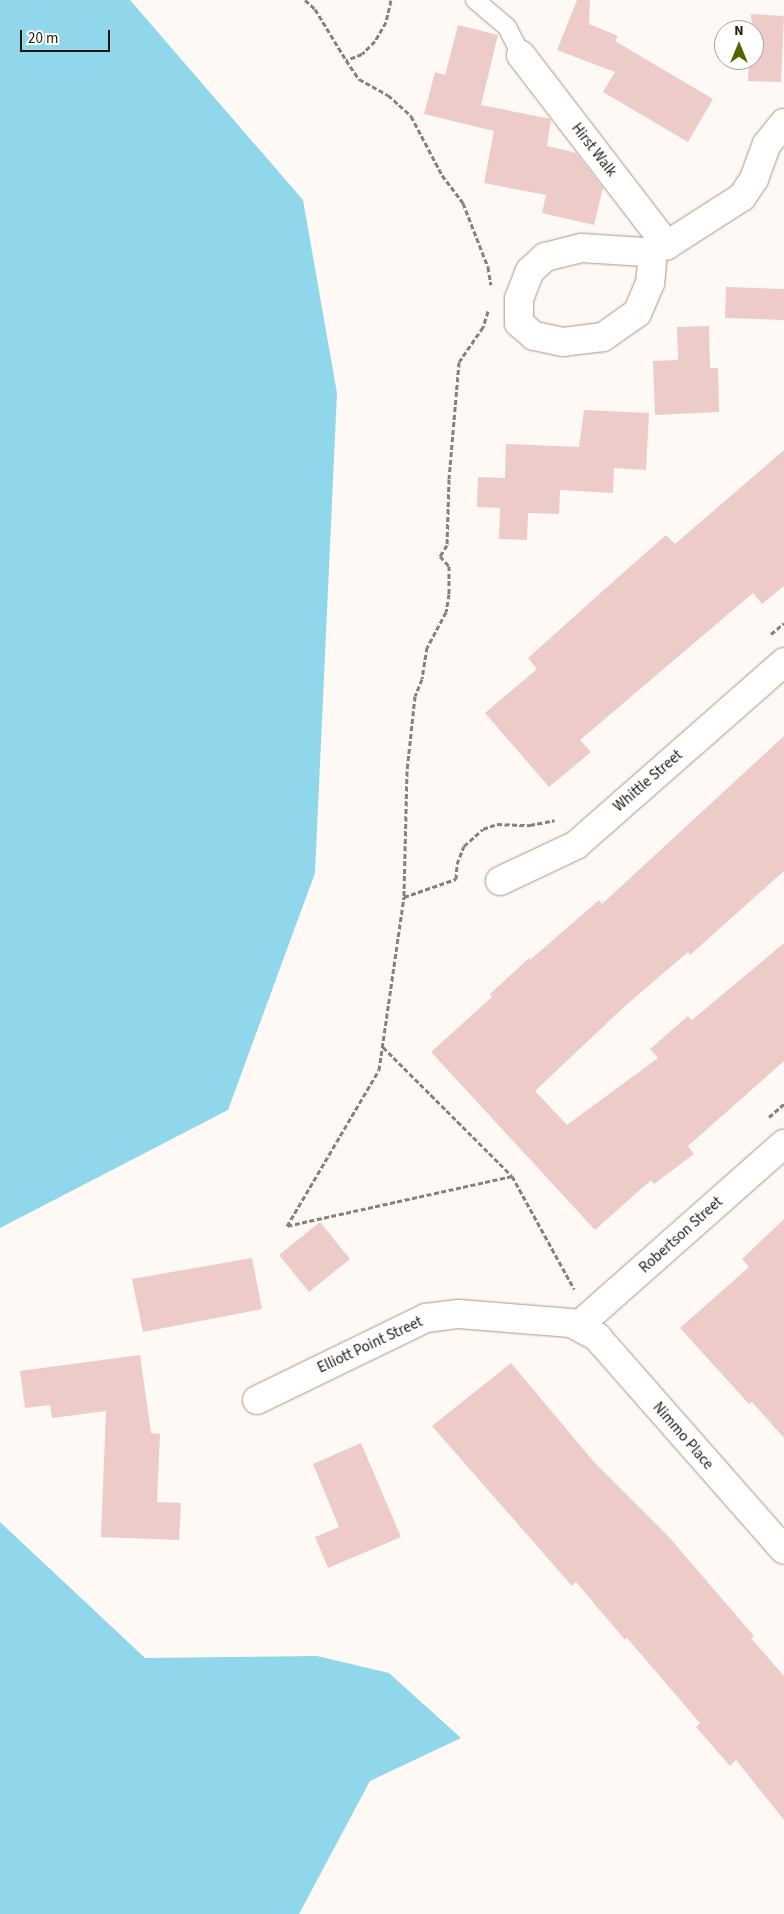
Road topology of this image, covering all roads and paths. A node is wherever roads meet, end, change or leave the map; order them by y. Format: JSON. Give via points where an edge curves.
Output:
{"nodes":[{"id":1,"x":305,"y":0,"type":"edge"},
{"id":2,"x":391,"y":0,"type":"edge"},
{"id":3,"x":475,"y":0,"type":"edge"},
{"id":4,"x":521,"y":55,"type":"joint"},
{"id":5,"x":346,"y":60,"type":"junction"},
{"id":6,"x":784,"y":123,"type":"edge"},
{"id":7,"x":660,"y":248,"type":"junction"},
{"id":8,"x":491,"y":293,"type":"dead end"},
{"id":9,"x":490,"y":307,"type":"dead end"},
{"id":10,"x":784,"y":623,"type":"edge"},
{"id":11,"x":769,"y":636,"type":"dead end"},
{"id":12,"x":784,"y":662,"type":"edge"},
{"id":13,"x":559,"y":819,"type":"dead end"},
{"id":14,"x":500,"y":881,"type":"dead end"},
{"id":15,"x":404,"y":897,"type":"junction"},
{"id":16,"x":383,"y":1047,"type":"junction"},
{"id":17,"x":784,"y":1104,"type":"edge"},
{"id":18,"x":762,"y":1124,"type":"dead end"},
{"id":19,"x":784,"y":1144,"type":"edge"},
{"id":20,"x":512,"y":1176,"type":"junction"},
{"id":21,"x":582,"y":1282,"type":"dead end"},
{"id":22,"x":574,"y":1289,"type":"junction"},
{"id":23,"x":572,"y":1324,"type":"junction"},
{"id":24,"x":257,"y":1400,"type":"dead end"},
{"id":25,"x":784,"y":1550,"type":"edge"}],
"edges":[{"from":1,"to":5,"type":"path","via":[[315,9]]},
{"from":2,"to":5,"type":"path","via":[[386,22],[375,41],[362,54]]},
{"from":3,"to":4,"type":"lane","via":[[507,27]]},
{"from":4,"to":7,"type":"street","name":"Hirst Walk"},
{"from":5,"to":8,"type":"path","via":[[359,79],[388,95],[411,116],[442,175],[463,203],[488,267]]},
{"from":6,"to":7,"type":"street","via":[[767,144],[754,179],[742,197]]},
{"from":7,"to":7,"type":"street","via":[[582,248],[545,257],[530,271],[519,299],[519,323],[534,336],[563,342],[603,337],[637,313]]},
{"from":9,"to":15,"type":"path","via":[[482,327],[459,362],[447,545],[440,556],[449,566],[449,594],[446,612],[427,647],[422,679],[415,696],[407,771]]},
{"from":10,"to":11,"type":"path"},
{"from":12,"to":14,"type":"street","name":"Whittle Street","via":[[576,845]]},
{"from":13,"to":15,"type":"path","via":[[530,825],[497,824],[482,829],[464,846],[457,864],[456,879]]},
{"from":15,"to":16,"type":"path"},
{"from":16,"to":20,"type":"path"},
{"from":16,"to":20,"type":"path","via":[[379,1070],[287,1226]]},
{"from":17,"to":18,"type":"path"},
{"from":19,"to":23,"type":"street","name":"Robertson Street"},
{"from":20,"to":22,"type":"path"},
{"from":21,"to":22,"type":"path"},
{"from":22,"to":23,"type":"path","via":[[566,1296]]},
{"from":23,"to":24,"type":"street","name":"Elliott Point Street","via":[[459,1314],[426,1318]]},
{"from":23,"to":25,"type":"street","name":"Nimmo Place","via":[[597,1337]]}]}
